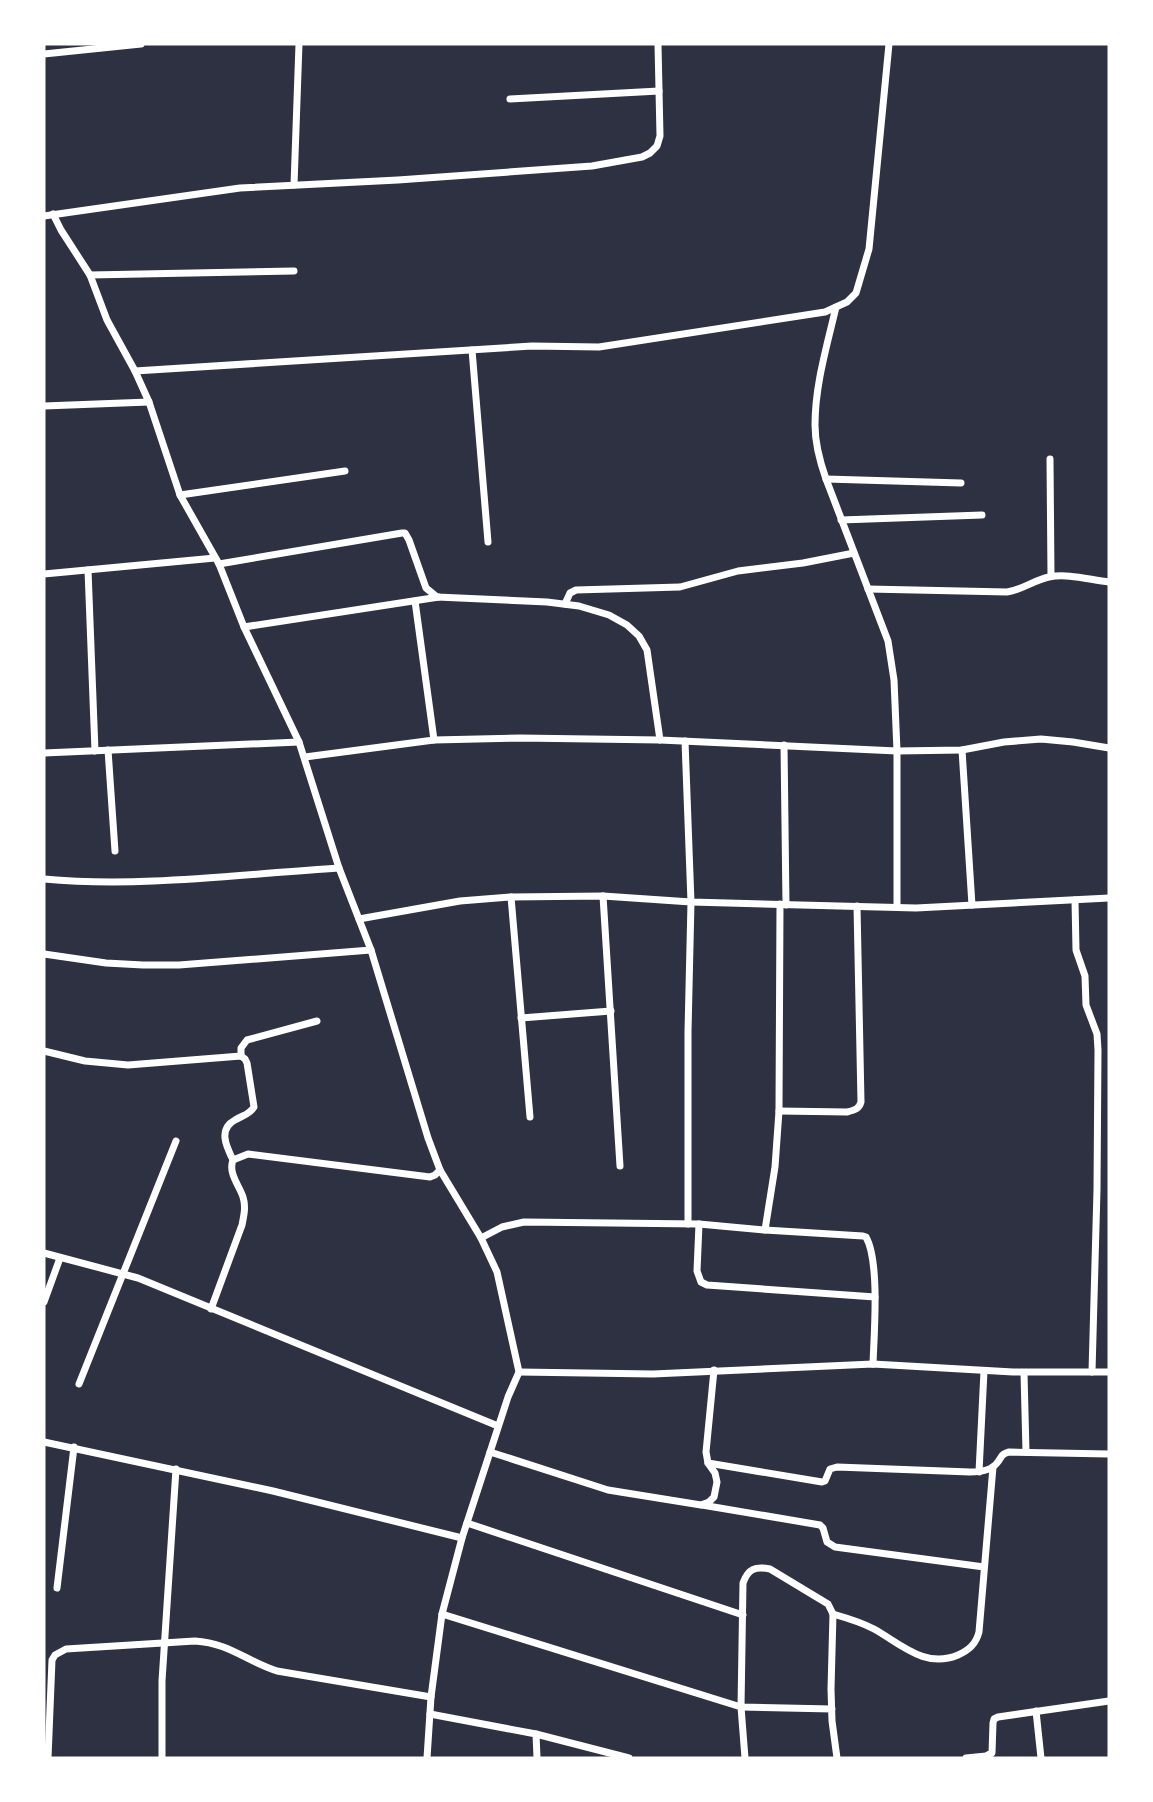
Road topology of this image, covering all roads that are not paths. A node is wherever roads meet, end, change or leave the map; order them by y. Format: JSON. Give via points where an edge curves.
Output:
{"nodes":[{"id":1,"x":141,"y":44,"type":"edge"},
{"id":2,"x":299,"y":44,"type":"edge"},
{"id":3,"x":658,"y":44,"type":"edge"},
{"id":4,"x":889,"y":44,"type":"edge"},
{"id":5,"x":44,"y":54,"type":"edge"},
{"id":6,"x":659,"y":91,"type":"junction"},
{"id":7,"x":510,"y":99,"type":"dead end"},
{"id":8,"x":294,"y":185,"type":"junction"},
{"id":9,"x":53,"y":214,"type":"junction"},
{"id":10,"x":44,"y":216,"type":"edge"},
{"id":11,"x":293,"y":271,"type":"dead end"},
{"id":12,"x":90,"y":275,"type":"junction"},
{"id":13,"x":836,"y":307,"type":"junction"},
{"id":14,"x":472,"y":350,"type":"junction"},
{"id":15,"x":135,"y":371,"type":"junction"},
{"id":16,"x":149,"y":402,"type":"junction"},
{"id":17,"x":44,"y":406,"type":"edge"},
{"id":18,"x":1050,"y":458,"type":"dead end"},
{"id":19,"x":345,"y":471,"type":"dead end"},
{"id":20,"x":825,"y":479,"type":"junction"},
{"id":21,"x":961,"y":484,"type":"dead end"},
{"id":22,"x":180,"y":495,"type":"junction"},
{"id":23,"x":982,"y":515,"type":"dead end"},
{"id":24,"x":841,"y":520,"type":"junction"},
{"id":25,"x":488,"y":542,"type":"dead end"},
{"id":26,"x":854,"y":553,"type":"junction"},
{"id":27,"x":217,"y":561,"type":"junction"},
{"id":28,"x":88,"y":570,"type":"junction"},
{"id":29,"x":44,"y":574,"type":"edge"},
{"id":30,"x":1051,"y":576,"type":"junction"},
{"id":31,"x":1109,"y":582,"type":"edge"},
{"id":32,"x":868,"y":589,"type":"junction"},
{"id":33,"x":439,"y":597,"type":"junction"},
{"id":34,"x":415,"y":601,"type":"junction"},
{"id":35,"x":565,"y":604,"type":"junction"},
{"id":36,"x":244,"y":627,"type":"junction"},
{"id":37,"x":434,"y":740,"type":"junction"},
{"id":38,"x":660,"y":740,"type":"junction"},
{"id":39,"x":685,"y":741,"type":"junction"},
{"id":40,"x":299,"y":742,"type":"junction"},
{"id":41,"x":784,"y":745,"type":"junction"},
{"id":42,"x":1109,"y":748,"type":"edge"},
{"id":43,"x":108,"y":750,"type":"junction"},
{"id":44,"x":962,"y":750,"type":"junction"},
{"id":45,"x":95,"y":751,"type":"junction"},
{"id":46,"x":897,"y":751,"type":"junction"},
{"id":47,"x":44,"y":753,"type":"edge"},
{"id":48,"x":305,"y":757,"type":"junction"},
{"id":49,"x":115,"y":851,"type":"dead end"},
{"id":50,"x":339,"y":868,"type":"junction"},
{"id":51,"x":44,"y":879,"type":"edge"},
{"id":52,"x":603,"y":896,"type":"junction"},
{"id":53,"x":511,"y":897,"type":"junction"},
{"id":54,"x":1109,"y":898,"type":"edge"},
{"id":55,"x":1075,"y":900,"type":"junction"},
{"id":56,"x":691,"y":902,"type":"junction"},
{"id":57,"x":783,"y":904,"type":"junction"},
{"id":58,"x":972,"y":905,"type":"junction"},
{"id":59,"x":857,"y":906,"type":"junction"},
{"id":60,"x":897,"y":907,"type":"junction"},
{"id":61,"x":359,"y":919,"type":"junction"},
{"id":62,"x":371,"y":950,"type":"junction"},
{"id":63,"x":44,"y":954,"type":"edge"},
{"id":64,"x":611,"y":1012,"type":"junction"},
{"id":65,"x":521,"y":1018,"type":"junction"},
{"id":66,"x":317,"y":1021,"type":"dead end"},
{"id":67,"x":44,"y":1051,"type":"edge"},
{"id":68,"x":241,"y":1056,"type":"junction"},
{"id":69,"x":779,"y":1111,"type":"junction"},
{"id":70,"x":530,"y":1117,"type":"dead end"},
{"id":71,"x":176,"y":1141,"type":"dead end"},
{"id":72,"x":233,"y":1160,"type":"junction"},
{"id":73,"x":620,"y":1166,"type":"dead end"},
{"id":74,"x":440,"y":1170,"type":"junction"},
{"id":75,"x":688,"y":1224,"type":"junction"},
{"id":76,"x":699,"y":1224,"type":"junction"},
{"id":77,"x":765,"y":1230,"type":"junction"},
{"id":78,"x":481,"y":1238,"type":"junction"},
{"id":79,"x":44,"y":1253,"type":"edge"},
{"id":80,"x":60,"y":1258,"type":"junction"},
{"id":81,"x":122,"y":1274,"type":"junction"},
{"id":82,"x":875,"y":1297,"type":"junction"},
{"id":83,"x":44,"y":1302,"type":"edge"},
{"id":84,"x":211,"y":1309,"type":"junction"},
{"id":85,"x":873,"y":1364,"type":"junction"},
{"id":86,"x":714,"y":1370,"type":"junction"},
{"id":87,"x":519,"y":1371,"type":"junction"},
{"id":88,"x":984,"y":1371,"type":"junction"},
{"id":89,"x":1093,"y":1372,"type":"junction"},
{"id":90,"x":1109,"y":1372,"type":"edge"},
{"id":91,"x":1024,"y":1373,"type":"junction"},
{"id":92,"x":79,"y":1384,"type":"dead end"},
{"id":93,"x":498,"y":1426,"type":"junction"},
{"id":94,"x":44,"y":1442,"type":"edge"},
{"id":95,"x":74,"y":1447,"type":"junction"},
{"id":96,"x":490,"y":1452,"type":"junction"},
{"id":97,"x":1026,"y":1452,"type":"junction"},
{"id":98,"x":1109,"y":1454,"type":"edge"},
{"id":99,"x":708,"y":1463,"type":"junction"},
{"id":100,"x":993,"y":1467,"type":"junction"},
{"id":101,"x":176,"y":1469,"type":"junction"},
{"id":102,"x":979,"y":1472,"type":"junction"},
{"id":103,"x":701,"y":1505,"type":"junction"},
{"id":104,"x":467,"y":1523,"type":"junction"},
{"id":105,"x":462,"y":1538,"type":"junction"},
{"id":106,"x":984,"y":1567,"type":"junction"},
{"id":107,"x":57,"y":1588,"type":"dead end"},
{"id":108,"x":442,"y":1614,"type":"junction"},
{"id":109,"x":833,"y":1614,"type":"junction"},
{"id":110,"x":743,"y":1615,"type":"junction"},
{"id":111,"x":165,"y":1643,"type":"junction"},
{"id":112,"x":431,"y":1697,"type":"junction"},
{"id":113,"x":1109,"y":1701,"type":"edge"},
{"id":114,"x":741,"y":1707,"type":"junction"},
{"id":115,"x":832,"y":1709,"type":"junction"},
{"id":116,"x":1035,"y":1711,"type":"junction"},
{"id":117,"x":430,"y":1714,"type":"junction"},
{"id":118,"x":536,"y":1734,"type":"junction"},
{"id":119,"x":48,"y":1758,"type":"edge"},
{"id":120,"x":162,"y":1758,"type":"edge"},
{"id":121,"x":427,"y":1758,"type":"edge"},
{"id":122,"x":537,"y":1758,"type":"edge"},
{"id":123,"x":629,"y":1758,"type":"edge"},
{"id":124,"x":746,"y":1758,"type":"edge"},
{"id":125,"x":836,"y":1758,"type":"edge"},
{"id":126,"x":966,"y":1758,"type":"edge"},
{"id":127,"x":1041,"y":1758,"type":"edge"}],
"edges":[{"from":1,"to":5,"type":"street"},
{"from":2,"to":8,"type":"street"},
{"from":3,"to":6,"type":"street"},
{"from":4,"to":13,"type":"street","via":[[869,249],[856,293]]},
{"from":6,"to":7,"type":"street"},
{"from":6,"to":8,"type":"street","via":[[660,136],[657,146],[642,157],[592,166]]},
{"from":8,"to":9,"type":"street"},
{"from":9,"to":10,"type":"street"},
{"from":9,"to":12,"type":"street"},
{"from":11,"to":12,"type":"street"},
{"from":12,"to":15,"type":"street","via":[[107,320]]},
{"from":13,"to":14,"type":"street","via":[[599,347]]},
{"from":13,"to":20,"type":"street","via":[[816,398],[815,428]]},
{"from":14,"to":15,"type":"street"},
{"from":14,"to":25,"type":"street"},
{"from":15,"to":16,"type":"street"},
{"from":16,"to":17,"type":"street"},
{"from":16,"to":22,"type":"street"},
{"from":18,"to":30,"type":"street"},
{"from":19,"to":22,"type":"street"},
{"from":20,"to":21,"type":"street"},
{"from":20,"to":24,"type":"street"},
{"from":22,"to":27,"type":"street"},
{"from":23,"to":24,"type":"street"},
{"from":24,"to":26,"type":"street"},
{"from":26,"to":32,"type":"street"},
{"from":26,"to":35,"type":"street","via":[[737,571],[680,587],[576,590]]},
{"from":27,"to":28,"type":"street"},
{"from":27,"to":33,"type":"street","via":[[402,533],[410,540],[426,588]]},
{"from":27,"to":36,"type":"street"},
{"from":28,"to":29,"type":"street"},
{"from":28,"to":45,"type":"street"},
{"from":30,"to":31,"type":"street"},
{"from":30,"to":32,"type":"street","via":[[1007,592]]},
{"from":32,"to":46,"type":"street","via":[[888,640]]},
{"from":33,"to":34,"type":"street"},
{"from":33,"to":35,"type":"street"},
{"from":34,"to":36,"type":"street"},
{"from":34,"to":37,"type":"street"},
{"from":35,"to":38,"type":"street","via":[[609,615],[639,636],[647,650]]},
{"from":36,"to":40,"type":"street"},
{"from":37,"to":38,"type":"street"},
{"from":37,"to":48,"type":"street"},
{"from":38,"to":39,"type":"street"},
{"from":39,"to":41,"type":"street"},
{"from":39,"to":56,"type":"street"},
{"from":40,"to":43,"type":"street"},
{"from":40,"to":48,"type":"street"},
{"from":41,"to":46,"type":"street"},
{"from":41,"to":57,"type":"street"},
{"from":42,"to":44,"type":"street","via":[[1041,739]]},
{"from":43,"to":45,"type":"street"},
{"from":43,"to":49,"type":"street"},
{"from":44,"to":46,"type":"street"},
{"from":44,"to":58,"type":"street"},
{"from":45,"to":47,"type":"street"},
{"from":46,"to":60,"type":"street"},
{"from":48,"to":50,"type":"street"},
{"from":50,"to":51,"type":"street","via":[[142,882]]},
{"from":50,"to":61,"type":"street"},
{"from":52,"to":53,"type":"street"},
{"from":52,"to":56,"type":"street"},
{"from":52,"to":64,"type":"street"},
{"from":53,"to":61,"type":"street"},
{"from":53,"to":65,"type":"street"},
{"from":54,"to":55,"type":"street"},
{"from":55,"to":58,"type":"street"},
{"from":55,"to":89,"type":"street","via":[[1076,950],[1098,1050]]},
{"from":56,"to":57,"type":"street"},
{"from":56,"to":75,"type":"street"},
{"from":57,"to":59,"type":"street"},
{"from":57,"to":69,"type":"street"},
{"from":58,"to":60,"type":"street"},
{"from":59,"to":60,"type":"street"},
{"from":59,"to":69,"type":"street","via":[[862,1102],[847,1112]]},
{"from":61,"to":62,"type":"street"},
{"from":62,"to":63,"type":"street","via":[[179,965],[106,963]]},
{"from":62,"to":74,"type":"street"},
{"from":64,"to":65,"type":"street"},
{"from":64,"to":73,"type":"street"},
{"from":65,"to":70,"type":"street"},
{"from":66,"to":68,"type":"street","via":[[247,1040]]},
{"from":67,"to":68,"type":"street","via":[[128,1065]]},
{"from":68,"to":72,"type":"street","via":[[247,1063],[254,1107],[226,1128],[224,1136]]},
{"from":69,"to":77,"type":"street"},
{"from":71,"to":81,"type":"street"},
{"from":72,"to":74,"type":"street","via":[[248,1154],[430,1177]]},
{"from":72,"to":84,"type":"street","via":[[232,1173],[245,1214]]},
{"from":74,"to":78,"type":"street"},
{"from":75,"to":76,"type":"street"},
{"from":75,"to":78,"type":"street","via":[[524,1222]]},
{"from":76,"to":77,"type":"street"},
{"from":76,"to":82,"type":"street","via":[[697,1271],[707,1285]]},
{"from":77,"to":82,"type":"street","via":[[866,1237]]},
{"from":78,"to":87,"type":"street","via":[[497,1272]]},
{"from":79,"to":80,"type":"street"},
{"from":80,"to":81,"type":"street"},
{"from":80,"to":83,"type":"street"},
{"from":81,"to":84,"type":"street"},
{"from":81,"to":92,"type":"street"},
{"from":82,"to":85,"type":"street"},
{"from":84,"to":93,"type":"street"},
{"from":85,"to":86,"type":"street"},
{"from":85,"to":88,"type":"street"},
{"from":86,"to":87,"type":"street","via":[[653,1374]]},
{"from":86,"to":99,"type":"street"},
{"from":87,"to":93,"type":"street"},
{"from":88,"to":91,"type":"street"},
{"from":88,"to":102,"type":"street"},
{"from":89,"to":90,"type":"street"},
{"from":89,"to":91,"type":"street"},
{"from":91,"to":97,"type":"street"},
{"from":93,"to":96,"type":"street"},
{"from":94,"to":95,"type":"street"},
{"from":95,"to":101,"type":"street"},
{"from":95,"to":107,"type":"street"},
{"from":96,"to":103,"type":"street","via":[[608,1490]]},
{"from":96,"to":104,"type":"street"},
{"from":97,"to":98,"type":"street"},
{"from":97,"to":100,"type":"street","via":[[1004,1454]]},
{"from":99,"to":102,"type":"street","via":[[822,1482],[837,1466]]},
{"from":99,"to":103,"type":"street","via":[[717,1482],[714,1497]]},
{"from":100,"to":102,"type":"street"},
{"from":100,"to":106,"type":"street"},
{"from":101,"to":105,"type":"street"},
{"from":101,"to":111,"type":"street"},
{"from":103,"to":106,"type":"street","via":[[820,1525],[827,1542],[835,1547]]},
{"from":104,"to":105,"type":"street"},
{"from":104,"to":110,"type":"street"},
{"from":105,"to":108,"type":"street"},
{"from":106,"to":109,"type":"street","via":[[977,1639],[956,1656],[922,1657],[867,1625]]},
{"from":108,"to":112,"type":"street"},
{"from":108,"to":114,"type":"street"},
{"from":109,"to":110,"type":"street","via":[[828,1604],[761,1567],[747,1574],[743,1583]]},
{"from":109,"to":115,"type":"street"},
{"from":110,"to":114,"type":"street"},
{"from":111,"to":112,"type":"street","via":[[223,1645],[277,1671]]},
{"from":111,"to":119,"type":"street","via":[[66,1650],[55,1655]]},
{"from":111,"to":120,"type":"street"},
{"from":112,"to":117,"type":"street"},
{"from":113,"to":116,"type":"street"},
{"from":114,"to":115,"type":"street"},
{"from":114,"to":124,"type":"street"},
{"from":115,"to":125,"type":"street"},
{"from":116,"to":126,"type":"street","via":[[994,1719],[992,1753]]},
{"from":116,"to":127,"type":"street"},
{"from":117,"to":118,"type":"street"},
{"from":117,"to":121,"type":"street"},
{"from":118,"to":122,"type":"street"},
{"from":118,"to":123,"type":"street"}]}
